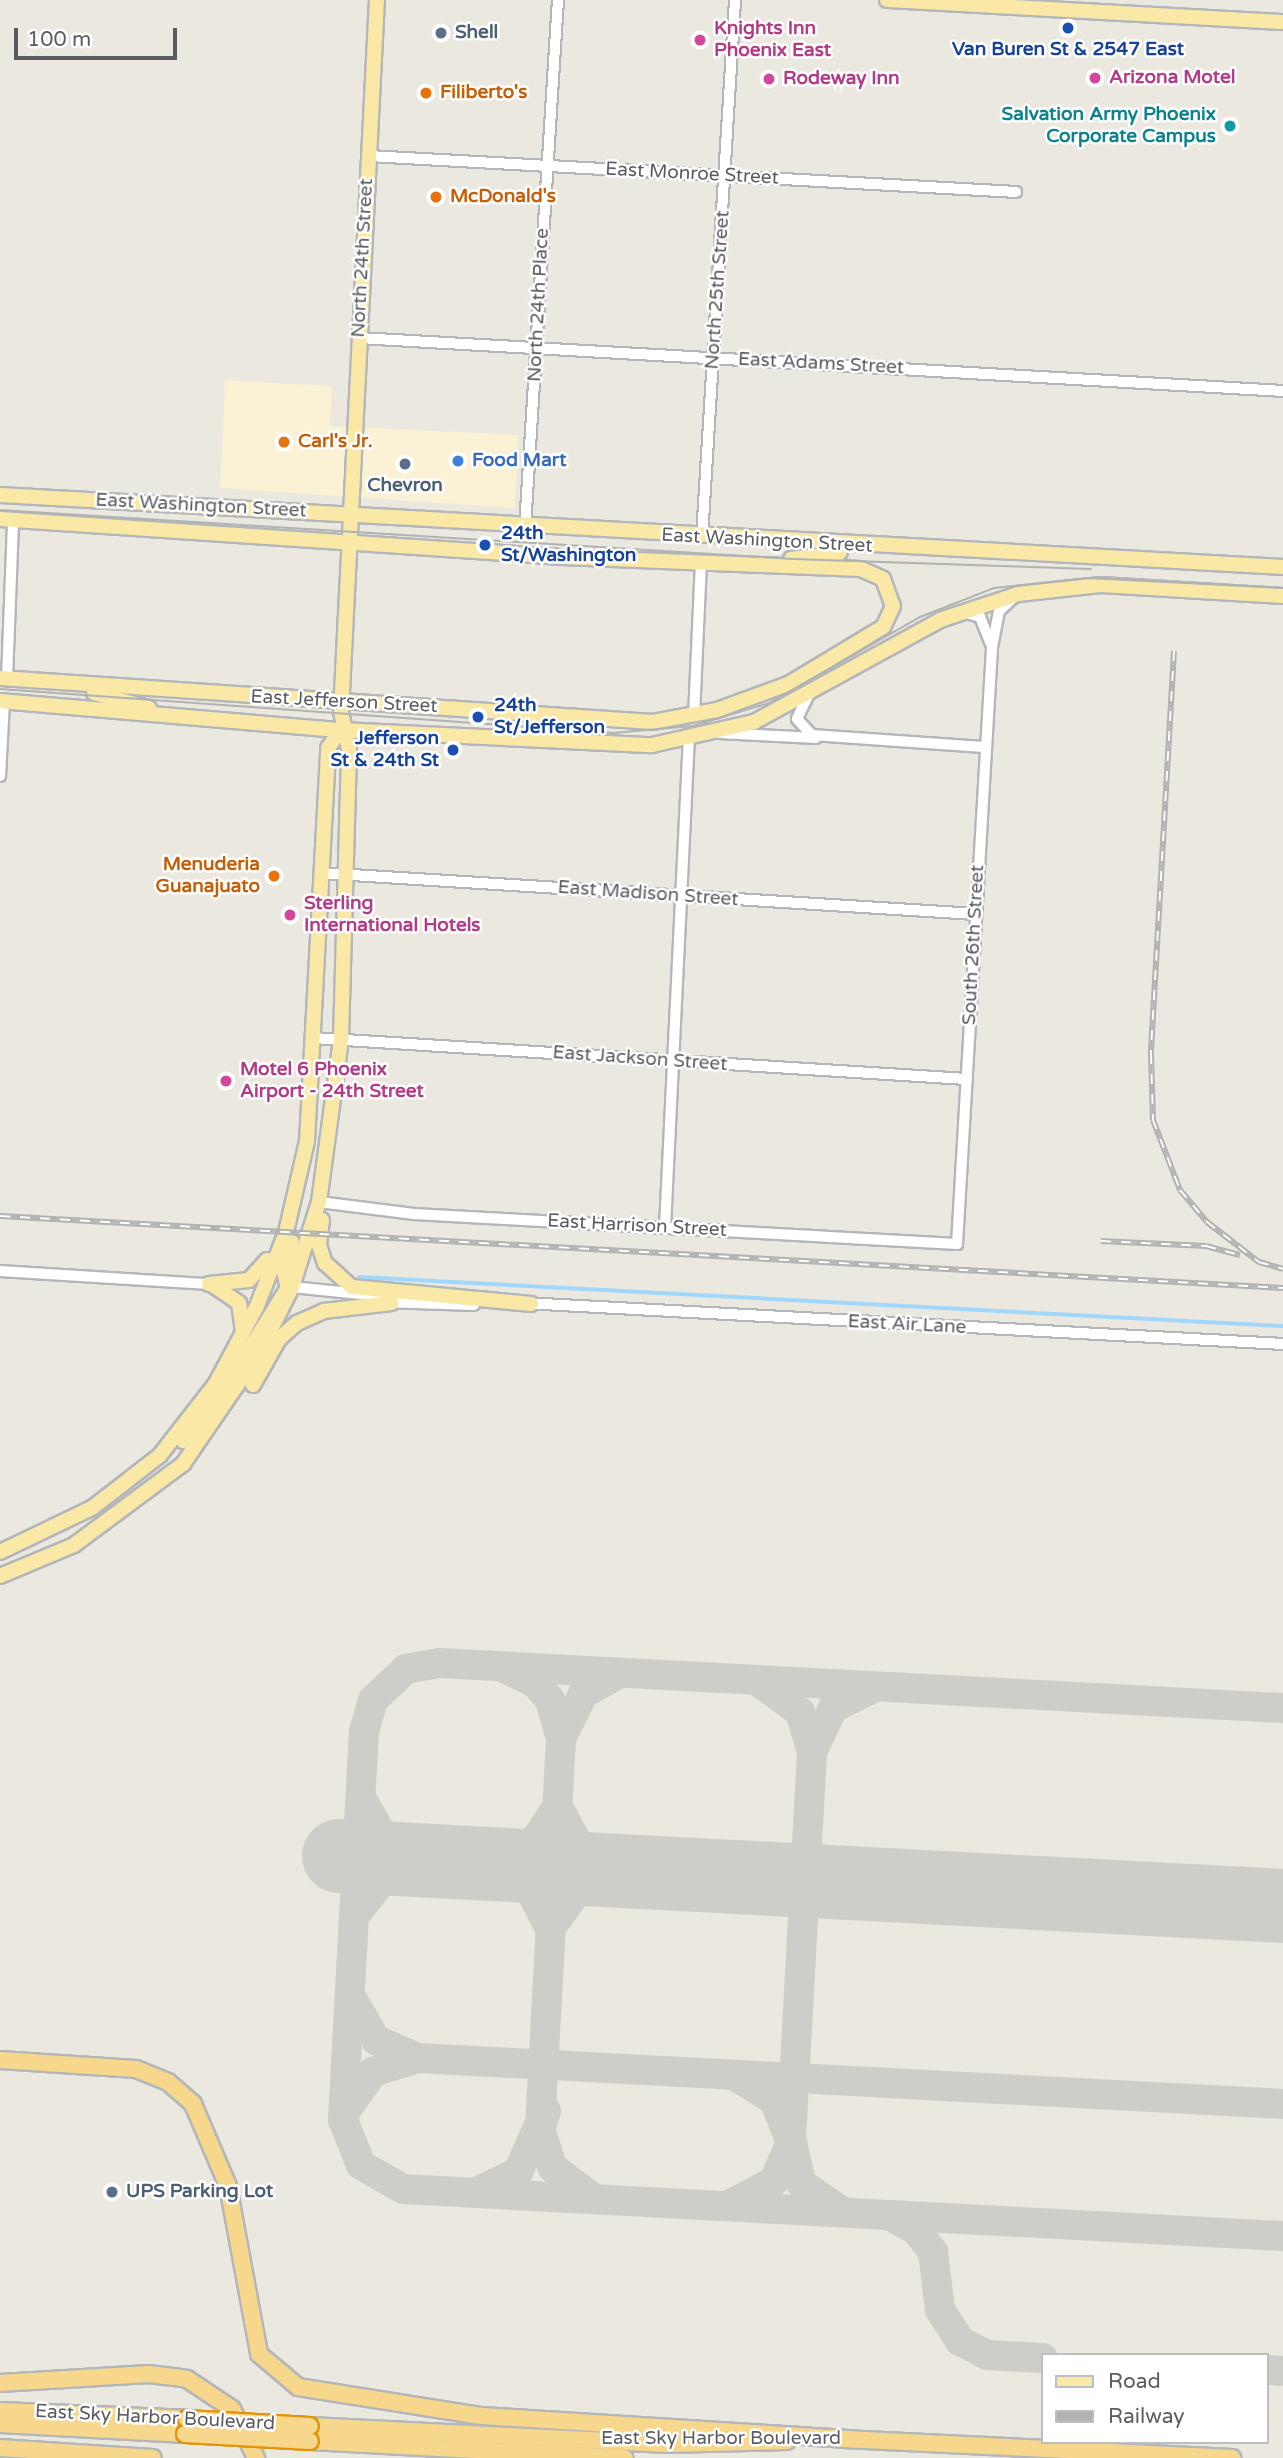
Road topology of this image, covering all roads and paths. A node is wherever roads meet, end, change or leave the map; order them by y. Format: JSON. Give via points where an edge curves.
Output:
{"nodes":[{"id":1,"x":377,"y":0,"type":"edge"},
{"id":2,"x":558,"y":0,"type":"edge"},
{"id":3,"x":735,"y":0,"type":"edge"},
{"id":4,"x":887,"y":0,"type":"edge"},
{"id":5,"x":1283,"y":22,"type":"edge"},
{"id":6,"x":369,"y":156,"type":"junction"},
{"id":7,"x":548,"y":166,"type":"junction"},
{"id":8,"x":725,"y":176,"type":"junction"},
{"id":9,"x":1016,"y":192,"type":"dead end"},
{"id":10,"x":359,"y":338,"type":"junction"},
{"id":11,"x":537,"y":348,"type":"junction"},
{"id":12,"x":713,"y":358,"type":"junction"},
{"id":13,"x":1283,"y":391,"type":"edge"},
{"id":14,"x":0,"y":495,"type":"edge"},
{"id":15,"x":352,"y":515,"type":"junction"},
{"id":16,"x":7,"y":520,"type":"edge"},
{"id":17,"x":525,"y":527,"type":"junction"},
{"id":18,"x":702,"y":537,"type":"junction"},
{"id":19,"x":350,"y":542,"type":"junction"},
{"id":20,"x":957,"y":552,"type":"junction"},
{"id":21,"x":701,"y":561,"type":"junction"},
{"id":22,"x":774,"y":565,"type":"junction"},
{"id":23,"x":1283,"y":567,"type":"edge"},
{"id":24,"x":1018,"y":594,"type":"junction"},
{"id":25,"x":1283,"y":596,"type":"edge"},
{"id":26,"x":893,"y":597,"type":"joint"},
{"id":27,"x":958,"y":611,"type":"junction"},
{"id":28,"x":992,"y":647,"type":"junction"},
{"id":29,"x":827,"y":661,"type":"junction"},
{"id":30,"x":3,"y":679,"type":"edge"},
{"id":31,"x":59,"y":683,"type":"junction"},
{"id":32,"x":808,"y":696,"type":"junction"},
{"id":33,"x":2,"y":701,"type":"edge"},
{"id":34,"x":341,"y":701,"type":"junction"},
{"id":35,"x":694,"y":716,"type":"junction"},
{"id":36,"x":184,"y":717,"type":"junction"},
{"id":37,"x":341,"y":730,"type":"junction"},
{"id":38,"x":719,"y":733,"type":"junction"},
{"id":39,"x":826,"y":737,"type":"junction"},
{"id":40,"x":689,"y":740,"type":"junction"},
{"id":41,"x":985,"y":747,"type":"junction"},
{"id":42,"x":0,"y":776,"type":"edge"},
{"id":43,"x":320,"y":873,"type":"junction"},
{"id":44,"x":345,"y":874,"type":"junction"},
{"id":45,"x":683,"y":896,"type":"junction"},
{"id":46,"x":976,"y":914,"type":"junction"},
{"id":47,"x":313,"y":1038,"type":"junction"},
{"id":48,"x":341,"y":1039,"type":"junction"},
{"id":49,"x":673,"y":1061,"type":"junction"},
{"id":50,"x":967,"y":1079,"type":"junction"},
{"id":51,"x":307,"y":1102,"type":"junction"},
{"id":52,"x":307,"y":1142,"type":"junction"},
{"id":53,"x":322,"y":1203,"type":"junction"},
{"id":54,"x":664,"y":1227,"type":"junction"},
{"id":55,"x":957,"y":1244,"type":"joint"},
{"id":56,"x":0,"y":1271,"type":"edge"},
{"id":57,"x":209,"y":1284,"type":"junction"},
{"id":58,"x":290,"y":1290,"type":"junction"},
{"id":59,"x":392,"y":1303,"type":"junction"},
{"id":60,"x":531,"y":1304,"type":"junction"},
{"id":61,"x":242,"y":1336,"type":"junction"},
{"id":62,"x":1283,"y":1344,"type":"edge"},
{"id":63,"x":160,"y":1455,"type":"junction"},
{"id":64,"x":183,"y":1464,"type":"junction"},
{"id":65,"x":0,"y":1552,"type":"edge"},
{"id":66,"x":0,"y":1576,"type":"edge"},
{"id":67,"x":0,"y":2060,"type":"edge"},
{"id":68,"x":0,"y":2383,"type":"edge"},
{"id":69,"x":0,"y":2411,"type":"edge"},
{"id":70,"x":0,"y":2424,"type":"edge"},
{"id":71,"x":186,"y":2427,"type":"junction"},
{"id":72,"x":310,"y":2433,"type":"junction"},
{"id":73,"x":852,"y":2439,"type":"junction"},
{"id":74,"x":1016,"y":2447,"type":"junction"},
{"id":75,"x":0,"y":2448,"type":"edge"},
{"id":76,"x":1214,"y":2457,"type":"edge"},
{"id":77,"x":153,"y":2458,"type":"edge"},
{"id":78,"x":257,"y":2458,"type":"edge"},
{"id":79,"x":625,"y":2458,"type":"edge"},
{"id":80,"x":1000,"y":2458,"type":"edge"},
{"id":81,"x":1233,"y":2458,"type":"edge"}],
"edges":[{"from":1,"to":6,"type":"main road","name":"North 24th Street"},
{"from":2,"to":7,"type":"street","name":"North 24th Place"},
{"from":3,"to":8,"type":"street","name":"North 25th Street"},
{"from":4,"to":5,"type":"main road"},
{"from":6,"to":7,"type":"street","name":"East Monroe Street"},
{"from":6,"to":10,"type":"main road","name":"North 24th Street"},
{"from":7,"to":8,"type":"street","name":"East Monroe Street"},
{"from":7,"to":11,"type":"street","name":"North 24th Place"},
{"from":8,"to":9,"type":"street","name":"East Monroe Street"},
{"from":8,"to":12,"type":"street","name":"North 25th Street"},
{"from":10,"to":11,"type":"street","name":"East Adams Street"},
{"from":10,"to":15,"type":"main road","name":"North 24th Street"},
{"from":11,"to":12,"type":"street","name":"East Adams Street"},
{"from":11,"to":17,"type":"street","name":"North 24th Place"},
{"from":12,"to":13,"type":"street","name":"East Adams Street"},
{"from":12,"to":18,"type":"street","name":"North 25th Street"},
{"from":14,"to":15,"type":"main road","name":"East Washington Street"},
{"from":15,"to":17,"type":"main road","name":"East Washington Street"},
{"from":15,"to":19,"type":"main road","name":"North 24th Street"},
{"from":16,"to":19,"type":"main road","name":"East Washington Street"},
{"from":16,"to":30,"type":"street"},
{"from":17,"to":18,"type":"main road","name":"East Washington Street"},
{"from":18,"to":20,"type":"main road","name":"East Washington Street"},
{"from":19,"to":21,"type":"main road","name":"East Washington Street"},
{"from":19,"to":34,"type":"main road","name":"North 24th Street"},
{"from":20,"to":22,"type":"main road","via":[[921,557],[818,554]]},
{"from":20,"to":23,"type":"main road","name":"East Washington Street"},
{"from":21,"to":22,"type":"main road","name":"East Washington Street"},
{"from":21,"to":35,"type":"street"},
{"from":22,"to":26,"type":"main road","name":"East Washington Street","via":[[869,570],[883,579]]},
{"from":24,"to":25,"type":"main road","name":"East Jefferson Street","via":[[1136,586]]},
{"from":24,"to":27,"type":"main road","name":"East Jefferson Street"},
{"from":24,"to":28,"type":"street","name":"South 26th Street","via":[[999,611]]},
{"from":26,"to":29,"type":"main road","name":"East Jefferson Street","via":[[883,627]]},
{"from":27,"to":28,"type":"street","name":"South 26th Street","via":[[980,617]]},
{"from":27,"to":29,"type":"main road","name":"East Jefferson Street"},
{"from":27,"to":32,"type":"main road","name":"East Jefferson Street"},
{"from":28,"to":41,"type":"street","name":"South 26th Street"},
{"from":29,"to":35,"type":"main road","name":"East Jefferson Street","via":[[788,684]]},
{"from":30,"to":31,"type":"main road","name":"East Jefferson Street"},
{"from":31,"to":34,"type":"main road","name":"East Jefferson Street"},
{"from":31,"to":36,"type":"main road","name":"East Jefferson Street"},
{"from":32,"to":38,"type":"main road","name":"East Jefferson Street"},
{"from":32,"to":39,"type":"street","name":"East Jefferson Street","via":[[797,713],[798,724]]},
{"from":33,"to":36,"type":"main road","name":"East Jefferson Street"},
{"from":33,"to":42,"type":"street"},
{"from":34,"to":35,"type":"main road","name":"East Jefferson Street","via":[[636,723]]},
{"from":34,"to":37,"type":"main road","name":"North 24th Street"},
{"from":36,"to":37,"type":"main road","name":"East Jefferson Street"},
{"from":37,"to":40,"type":"main road","name":"East Jefferson Street","via":[[598,746]]},
{"from":37,"to":43,"type":"main road","via":[[328,748]]},
{"from":37,"to":44,"type":"main road","via":[[349,749]]},
{"from":38,"to":39,"type":"street","name":"East Jefferson Street"},
{"from":38,"to":40,"type":"main road","name":"East Jefferson Street"},
{"from":39,"to":41,"type":"street","name":"East Jefferson Street"},
{"from":40,"to":45,"type":"street"},
{"from":41,"to":46,"type":"street","name":"South 26th Street"},
{"from":43,"to":44,"type":"street","name":"East Madison Street"},
{"from":43,"to":47,"type":"main road"},
{"from":44,"to":45,"type":"street","name":"East Madison Street"},
{"from":44,"to":48,"type":"main road"},
{"from":45,"to":46,"type":"street","name":"East Madison Street"},
{"from":45,"to":49,"type":"street"},
{"from":46,"to":50,"type":"street","name":"South 26th Street"},
{"from":47,"to":48,"type":"street","name":"East Jackson Street"},
{"from":47,"to":51,"type":"main road"},
{"from":48,"to":49,"type":"street","name":"East Jackson Street"},
{"from":48,"to":53,"type":"main road"},
{"from":49,"to":50,"type":"street","name":"East Jackson Street"},
{"from":49,"to":54,"type":"street"},
{"from":50,"to":55,"type":"street","name":"South 26th Street"},
{"from":51,"to":52,"type":"main road"},
{"from":51,"to":57,"type":"main road","via":[[283,1210],[261,1273]]},
{"from":52,"to":58,"type":"main road","via":[[304,1198],[285,1265]]},
{"from":52,"to":61,"type":"main road","via":[[286,1232]]},
{"from":53,"to":54,"type":"street","name":"East Harrison Street"},
{"from":53,"to":58,"type":"main road"},
{"from":53,"to":60,"type":"main road","via":[[319,1245],[343,1283]]},
{"from":54,"to":55,"type":"street","name":"East Harrison Street"},
{"from":56,"to":57,"type":"street"},
{"from":57,"to":61,"type":"main road","via":[[240,1304]]},
{"from":58,"to":59,"type":"street","name":"East Air Lane"},
{"from":58,"to":60,"type":"street","name":"East Air Lane"},
{"from":58,"to":63,"type":"main road","via":[[200,1423]]},
{"from":58,"to":64,"type":"main road","via":[[238,1392]]},
{"from":59,"to":60,"type":"street","name":"East Air Lane"},
{"from":59,"to":64,"type":"main road","via":[[324,1311],[290,1327],[218,1436]]},
{"from":60,"to":62,"type":"street","name":"East Air Lane"},
{"from":61,"to":63,"type":"main road","via":[[198,1409]]},
{"from":63,"to":65,"type":"main road","via":[[92,1508]]},
{"from":64,"to":66,"type":"main road","via":[[74,1545]]},
{"from":67,"to":73,"type":"highway","via":[[136,2069],[168,2082],[193,2104],[228,2186],[259,2354],[298,2387],[482,2416]]},
{"from":68,"to":78,"type":"highway","via":[[177,2376],[232,2409]]},
{"from":69,"to":71,"type":"highway","name":"East Sky Harbor Boulevard"},
{"from":70,"to":71,"type":"highway","name":"East Sky Harbor Boulevard"},
{"from":71,"to":72,"type":"highway","name":"East Sky Harbor Boulevard","bridge":true},
{"from":72,"to":73,"type":"highway","name":"East Sky Harbor Boulevard","via":[[668,2444]]},
{"from":72,"to":79,"type":"highway","name":"East Sky Harbor Boulevard"},
{"from":73,"to":74,"type":"highway","name":"East Sky Harbor Boulevard"},
{"from":74,"to":76,"type":"highway","name":"East Sky Harbor Boulevard"},
{"from":74,"to":80,"type":"highway"},
{"from":75,"to":77,"type":"highway"},
{"from":76,"to":81,"type":"highway","name":"East Sky Harbor Boulevard"}]}
